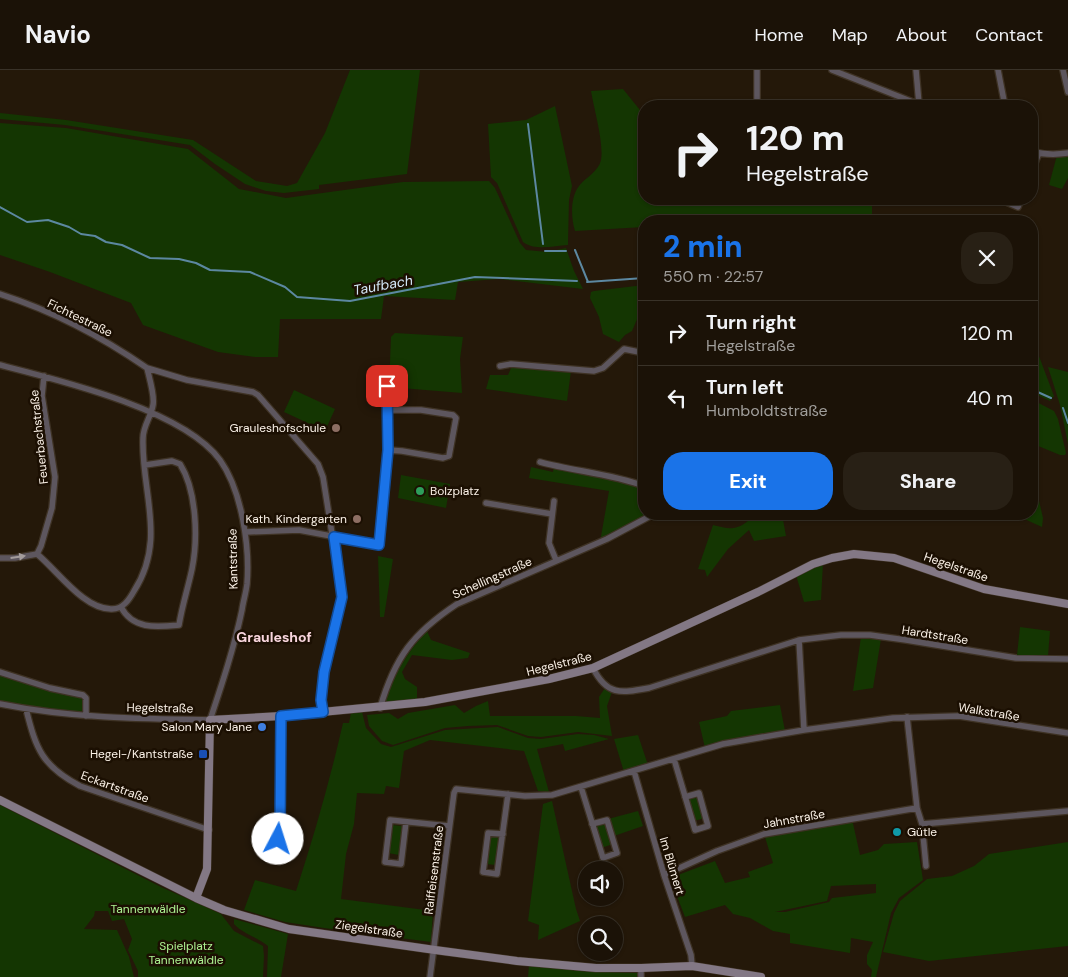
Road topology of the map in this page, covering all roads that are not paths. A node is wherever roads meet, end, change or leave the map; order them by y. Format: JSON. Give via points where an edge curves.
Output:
{"nodes":[{"id":1,"x":757,"y":70,"type":"edge"},
{"id":2,"x":832,"y":70,"type":"edge"},
{"id":3,"x":916,"y":70,"type":"edge"},
{"id":4,"x":998,"y":70,"type":"edge"},
{"id":5,"x":1063,"y":70,"type":"edge"},
{"id":6,"x":840,"y":71,"type":"edge"},
{"id":7,"x":1068,"y":92,"type":"edge"},
{"id":8,"x":757,"y":100,"type":"edge"},
{"id":9,"x":909,"y":100,"type":"edge"},
{"id":10,"x":920,"y":100,"type":"edge"},
{"id":11,"x":1004,"y":100,"type":"edge"},
{"id":12,"x":1039,"y":153,"type":"edge"},
{"id":13,"x":1068,"y":153,"type":"edge"},
{"id":14,"x":0,"y":294,"type":"edge"},
{"id":15,"x":638,"y":352,"type":"edge"},
{"id":16,"x":0,"y":365,"type":"edge"},
{"id":17,"x":500,"y":366,"type":"dead end"},
{"id":18,"x":147,"y":368,"type":"junction"},
{"id":19,"x":44,"y":376,"type":"junction"},
{"id":20,"x":387,"y":386,"type":"dead end"},
{"id":21,"x":387,"y":410,"type":"junction"},
{"id":22,"x":150,"y":413,"type":"junction"},
{"id":23,"x":388,"y":450,"type":"junction"},
{"id":24,"x":540,"y":462,"type":"dead end"},
{"id":25,"x":145,"y":465,"type":"junction"},
{"id":26,"x":638,"y":484,"type":"edge"},
{"id":27,"x":554,"y":500,"type":"dead end"},
{"id":28,"x":486,"y":503,"type":"dead end"},
{"id":29,"x":552,"y":514,"type":"junction"},
{"id":30,"x":643,"y":520,"type":"edge"},
{"id":31,"x":246,"y":532,"type":"junction"},
{"id":32,"x":334,"y":537,"type":"junction"},
{"id":33,"x":37,"y":554,"type":"junction"},
{"id":34,"x":0,"y":558,"type":"edge"},
{"id":35,"x":556,"y":560,"type":"junction"},
{"id":36,"x":1068,"y":604,"type":"edge"},
{"id":37,"x":121,"y":607,"type":"junction"},
{"id":38,"x":799,"y":640,"type":"junction"},
{"id":39,"x":1068,"y":658,"type":"edge"},
{"id":40,"x":593,"y":668,"type":"junction"},
{"id":41,"x":0,"y":672,"type":"edge"},
{"id":42,"x":0,"y":704,"type":"edge"},
{"id":43,"x":380,"y":708,"type":"junction"},
{"id":44,"x":26,"y":709,"type":"junction"},
{"id":45,"x":323,"y":712,"type":"junction"},
{"id":46,"x":86,"y":716,"type":"junction"},
{"id":47,"x":281,"y":716,"type":"junction"},
{"id":48,"x":908,"y":717,"type":"junction"},
{"id":49,"x":210,"y":720,"type":"junction"},
{"id":50,"x":804,"y":730,"type":"junction"},
{"id":51,"x":1068,"y":734,"type":"edge"},
{"id":52,"x":674,"y":759,"type":"junction"},
{"id":53,"x":634,"y":771,"type":"junction"},
{"id":54,"x":580,"y":787,"type":"junction"},
{"id":55,"x":508,"y":794,"type":"junction"},
{"id":56,"x":686,"y":797,"type":"junction"},
{"id":57,"x":0,"y":800,"type":"edge"},
{"id":58,"x":917,"y":808,"type":"junction"},
{"id":59,"x":1068,"y":811,"type":"edge"},
{"id":60,"x":406,"y":822,"type":"junction"},
{"id":61,"x":592,"y":824,"type":"junction"},
{"id":62,"x":922,"y":824,"type":"junction"},
{"id":63,"x":449,"y":826,"type":"junction"},
{"id":64,"x":209,"y":830,"type":"junction"},
{"id":65,"x":502,"y":834,"type":"junction"},
{"id":66,"x":276,"y":850,"type":"dead end"},
{"id":67,"x":926,"y":866,"type":"dead end"},
{"id":68,"x":664,"y":874,"type":"junction"},
{"id":69,"x":196,"y":898,"type":"junction"},
{"id":70,"x":435,"y":950,"type":"junction"},
{"id":71,"x":692,"y":966,"type":"junction"},
{"id":72,"x":641,"y":973,"type":"edge"},
{"id":73,"x":430,"y":977,"type":"edge"},
{"id":74,"x":761,"y":977,"type":"edge"}],
"edges":[{"from":1,"to":8,"type":"street"},
{"from":2,"to":6,"type":"street"},
{"from":3,"to":10,"type":"street"},
{"from":4,"to":11,"type":"street"},
{"from":5,"to":7,"type":"street"},
{"from":6,"to":9,"type":"street"},
{"from":12,"to":13,"type":"street"},
{"from":14,"to":18,"type":"street","name":"Fichtestraße","via":[[91,332]]},
{"from":15,"to":17,"type":"street","via":[[624,350],[603,368],[594,370],[512,364]]},
{"from":16,"to":19,"type":"street","name":"Kantstraße"},
{"from":18,"to":22,"type":"street","via":[[153,405]]},
{"from":18,"to":32,"type":"street","name":"Fichtestraße","via":[[258,395],[318,464]]},
{"from":19,"to":22,"type":"street","name":"Kantstraße"},
{"from":19,"to":33,"type":"street","name":"Feuerbachstraße","via":[[42,396],[55,477],[52,508]]},
{"from":20,"to":21,"type":"street"},
{"from":21,"to":23,"type":"street"},
{"from":21,"to":23,"type":"street","via":[[421,410],[456,418],[449,456],[443,458]]},
{"from":22,"to":25,"type":"street","via":[[143,437]]},
{"from":22,"to":31,"type":"street","name":"Kantstraße","via":[[200,439],[220,460],[234,486]]},
{"from":23,"to":32,"type":"street","via":[[379,545]]},
{"from":24,"to":26,"type":"street"},
{"from":25,"to":37,"type":"street","via":[[151,518],[147,560],[139,584]]},
{"from":25,"to":37,"type":"street","via":[[172,462],[180,464],[183,469],[196,515],[192,567],[179,625],[155,627],[138,624],[125,616]]},
{"from":27,"to":29,"type":"street"},
{"from":28,"to":29,"type":"street"},
{"from":29,"to":35,"type":"street","via":[[549,543]]},
{"from":30,"to":35,"type":"street","name":"Schellingstraße"},
{"from":31,"to":32,"type":"street","via":[[299,530]]},
{"from":31,"to":49,"type":"street","name":"Kantstraße","via":[[247,584],[238,631]]},
{"from":32,"to":45,"type":"street","via":[[342,597],[324,672]]},
{"from":34,"to":33,"type":"street","one_way":true},
{"from":33,"to":37,"type":"street","via":[[86,600],[99,608]]},
{"from":35,"to":43,"type":"street","name":"Schellingstraße","via":[[457,604],[428,624],[396,665]]},
{"from":36,"to":40,"type":"street","name":"Hegelstraße","via":[[984,589],[894,558],[854,554],[813,564]]},
{"from":38,"to":39,"type":"street","name":"Hardtstraße","via":[[870,635],[1016,658]]},
{"from":38,"to":40,"type":"street","name":"Hardtstraße","via":[[633,691],[606,687]]},
{"from":38,"to":50,"type":"street"},
{"from":40,"to":43,"type":"street","name":"Hegelstraße","via":[[549,679]]},
{"from":41,"to":46,"type":"street","via":[[83,695],[86,698]]},
{"from":42,"to":44,"type":"street","name":"Hegelstraße"},
{"from":43,"to":45,"type":"street","name":"Hegelstraße"},
{"from":44,"to":46,"type":"street","name":"Hegelstraße"},
{"from":44,"to":64,"type":"street","name":"Eckartstraße","via":[[40,753],[64,778]]},
{"from":45,"to":47,"type":"street","name":"Hegelstraße"},
{"from":46,"to":49,"type":"street","name":"Hegelstraße"},
{"from":47,"to":49,"type":"street","name":"Hegelstraße"},
{"from":47,"to":66,"type":"street","via":[[280,829]]},
{"from":48,"to":50,"type":"street","name":"Walkstraße"},
{"from":48,"to":51,"type":"street","name":"Walkstraße","via":[[959,716]]},
{"from":48,"to":58,"type":"street"},
{"from":49,"to":64,"type":"street","name":"Kantstraße"},
{"from":50,"to":52,"type":"street","name":"Walkstraße","via":[[711,747]]},
{"from":52,"to":53,"type":"street"},
{"from":52,"to":56,"type":"street"},
{"from":53,"to":54,"type":"street"},
{"from":53,"to":68,"type":"street","name":"Im Blümert"},
{"from":54,"to":55,"type":"street","via":[[552,795]]},
{"from":54,"to":61,"type":"street"},
{"from":55,"to":63,"type":"street","name":"Raiffeisenstraße","via":[[456,789]]},
{"from":55,"to":65,"type":"street"},
{"from":56,"to":56,"type":"street","via":[[699,793],[708,826],[695,830]]},
{"from":57,"to":69,"type":"street","name":"Ziegelstraße"},
{"from":58,"to":62,"type":"street"},
{"from":58,"to":68,"type":"street","name":"Jahnstraße","via":[[764,834]]},
{"from":59,"to":62,"type":"street"},
{"from":60,"to":60,"type":"street","via":[[401,864],[384,862],[390,820]]},
{"from":60,"to":63,"type":"street"},
{"from":61,"to":61,"type":"street","via":[[603,858],[617,853],[606,820]]},
{"from":62,"to":67,"type":"street"},
{"from":63,"to":70,"type":"street","name":"Raiffeisenstraße"},
{"from":64,"to":69,"type":"street","name":"Kantstraße","via":[[208,868]]},
{"from":65,"to":65,"type":"street","via":[[488,832],[483,872],[497,874]]},
{"from":68,"to":71,"type":"street","name":"Im Blümert"},
{"from":69,"to":70,"type":"street","name":"Ziegelstraße","via":[[224,910],[289,929]]},
{"from":70,"to":72,"type":"street","name":"Ziegelstraße"},
{"from":70,"to":73,"type":"street","name":"Raiffeisenstraße"},
{"from":71,"to":72,"type":"street","name":"Ziegelstraße"},
{"from":71,"to":74,"type":"street","name":"Ziegelstraße"}]}
